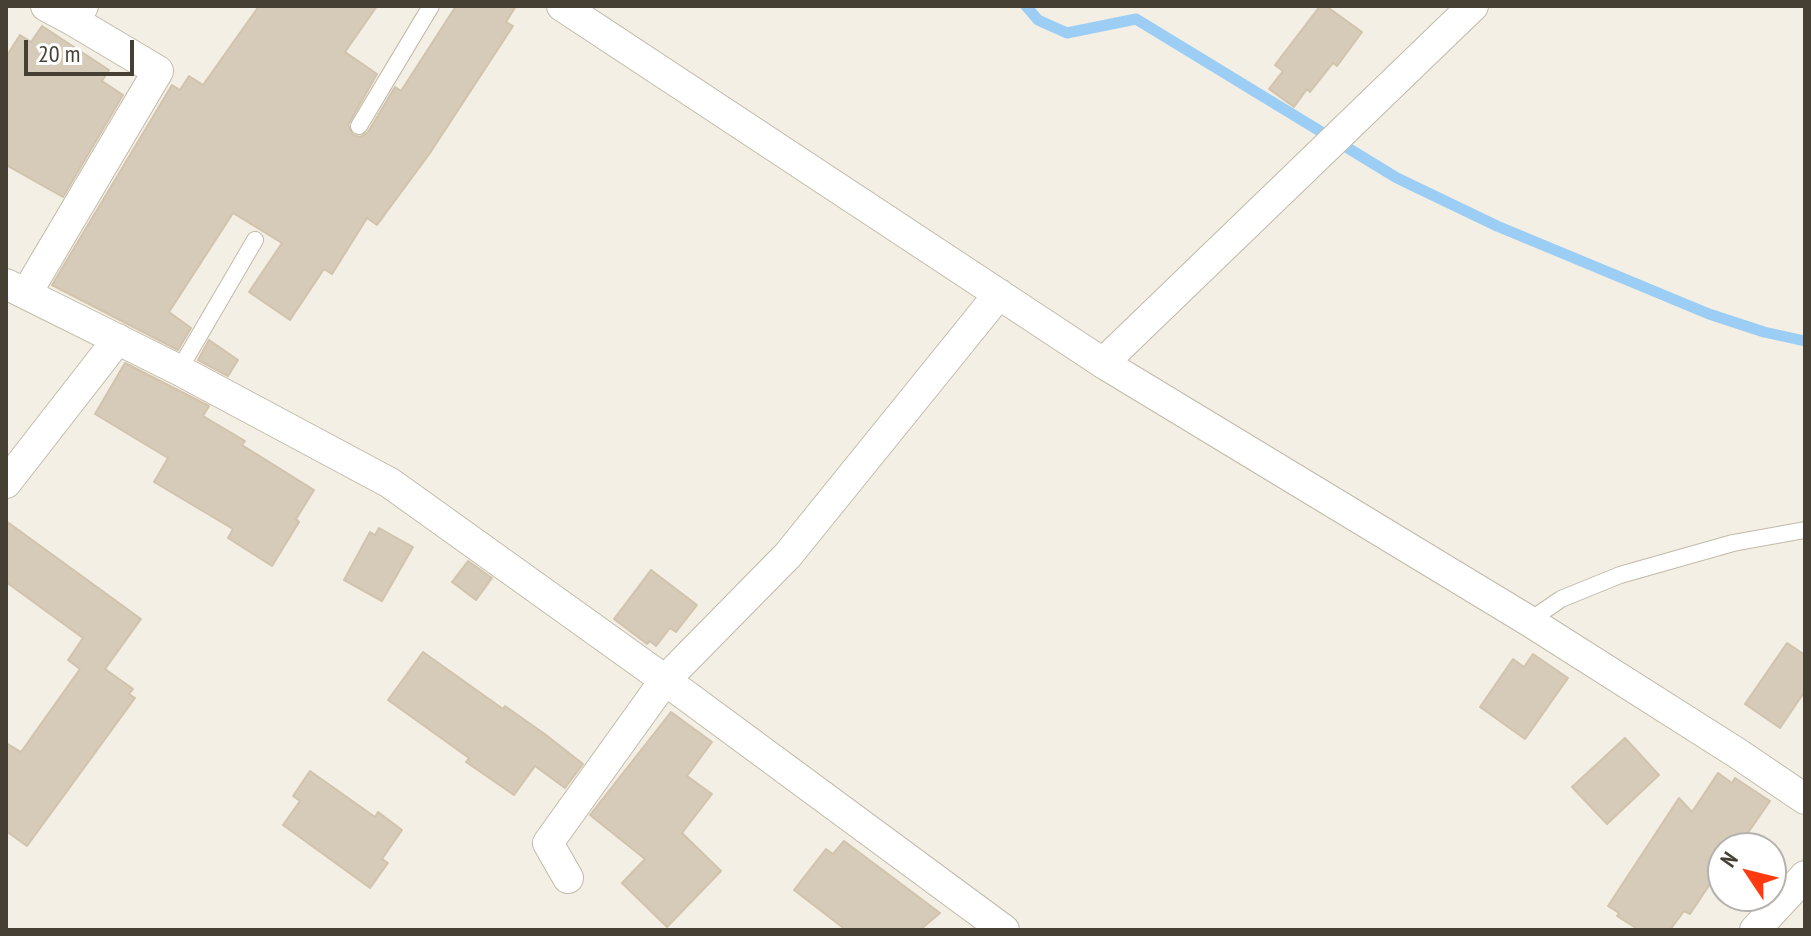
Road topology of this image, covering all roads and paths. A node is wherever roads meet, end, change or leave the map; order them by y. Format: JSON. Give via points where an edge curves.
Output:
{"nodes":[{"id":1,"x":46,"y":6,"type":"edge"},
{"id":2,"x":431,"y":6,"type":"edge"},
{"id":3,"x":562,"y":6,"type":"edge"},
{"id":4,"x":1473,"y":6,"type":"edge"},
{"id":5,"x":79,"y":14,"type":"edge"},
{"id":6,"x":359,"y":126,"type":"dead end"},
{"id":7,"x":255,"y":240,"type":"dead end"},
{"id":8,"x":16,"y":289,"type":"edge"},
{"id":9,"x":999,"y":294,"type":"junction"},
{"id":10,"x":118,"y":339,"type":"junction"},
{"id":11,"x":1103,"y":363,"type":"junction"},
{"id":12,"x":179,"y":370,"type":"junction"},
{"id":13,"x":6,"y":483,"type":"edge"},
{"id":14,"x":1805,"y":530,"type":"edge"},
{"id":15,"x":1529,"y":621,"type":"junction"},
{"id":16,"x":665,"y":680,"type":"junction"},
{"id":17,"x":1805,"y":799,"type":"edge"},
{"id":18,"x":1805,"y":876,"type":"edge"},
{"id":19,"x":568,"y":878,"type":"dead end"},
{"id":20,"x":1004,"y":930,"type":"edge"},
{"id":21,"x":1755,"y":930,"type":"edge"}],
"edges":[{"from":1,"to":5,"type":"street"},
{"from":2,"to":6,"type":"lane"},
{"from":3,"to":9,"type":"street"},
{"from":4,"to":11,"type":"street"},
{"from":5,"to":8,"type":"street","via":[[158,71]]},
{"from":7,"to":12,"type":"lane"},
{"from":8,"to":10,"type":"street"},
{"from":9,"to":11,"type":"street"},
{"from":9,"to":16,"type":"street","via":[[788,555]]},
{"from":10,"to":12,"type":"street"},
{"from":10,"to":13,"type":"street"},
{"from":11,"to":15,"type":"street"},
{"from":12,"to":16,"type":"street","via":[[390,483]]},
{"from":14,"to":15,"type":"lane","via":[[1733,543],[1620,575],[1561,599]]},
{"from":15,"to":17,"type":"street"},
{"from":16,"to":19,"type":"street","via":[[548,843]]},
{"from":16,"to":20,"type":"street"},
{"from":18,"to":21,"type":"street"}]}
